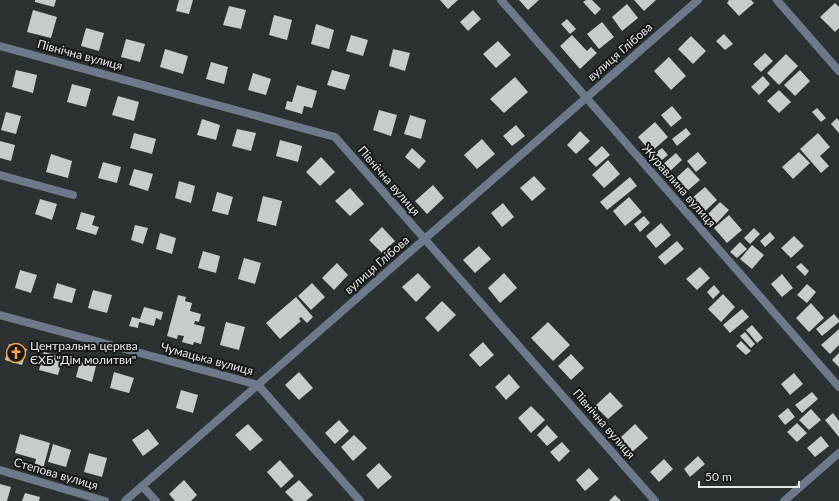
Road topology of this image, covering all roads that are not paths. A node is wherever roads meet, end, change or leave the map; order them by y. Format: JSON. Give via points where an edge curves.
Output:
{"nodes":[{"id":1,"x":501,"y":0,"type":"edge"},
{"id":2,"x":698,"y":0,"type":"edge"},
{"id":3,"x":777,"y":0,"type":"edge"},
{"id":4,"x":0,"y":46,"type":"edge"},
{"id":5,"x":839,"y":71,"type":"edge"},
{"id":6,"x":586,"y":98,"type":"junction"},
{"id":7,"x":0,"y":175,"type":"edge"},
{"id":8,"x":73,"y":195,"type":"dead end"},
{"id":9,"x":425,"y":239,"type":"junction"},
{"id":10,"x":0,"y":315,"type":"edge"},
{"id":11,"x":258,"y":385,"type":"junction"},
{"id":12,"x":839,"y":387,"type":"edge"},
{"id":13,"x":839,"y":453,"type":"edge"},
{"id":14,"x":0,"y":470,"type":"edge"},
{"id":15,"x":142,"y":486,"type":"junction"},
{"id":16,"x":105,"y":501,"type":"edge"},
{"id":17,"x":125,"y":501,"type":"edge"},
{"id":18,"x":156,"y":501,"type":"edge"},
{"id":19,"x":360,"y":501,"type":"edge"},
{"id":20,"x":655,"y":501,"type":"edge"},
{"id":21,"x":784,"y":501,"type":"edge"}],
"edges":[{"from":1,"to":6,"type":"street","name":"Журавлина вулиця"},
{"from":2,"to":6,"type":"street","name":"вулиця Глібова"},
{"from":3,"to":5,"type":"street"},
{"from":4,"to":9,"type":"street","name":"Північна вулиця","via":[[334,137]]},
{"from":6,"to":9,"type":"street","name":"вулиця Глібова"},
{"from":6,"to":12,"type":"street","name":"Журавлина вулиця"},
{"from":7,"to":8,"type":"street"},
{"from":9,"to":11,"type":"street","name":"вулиця Глібова"},
{"from":9,"to":20,"type":"street","name":"Північна вулиця"},
{"from":10,"to":11,"type":"street","name":"Чумацька вулиця"},
{"from":11,"to":15,"type":"street","name":"вулиця Глібова"},
{"from":11,"to":19,"type":"street","name":"Чумацька вулиця"},
{"from":13,"to":21,"type":"street"},
{"from":14,"to":16,"type":"street","name":"Степова вулиця"},
{"from":15,"to":17,"type":"street","name":"вулиця Глібова"},
{"from":15,"to":18,"type":"street"}]}
